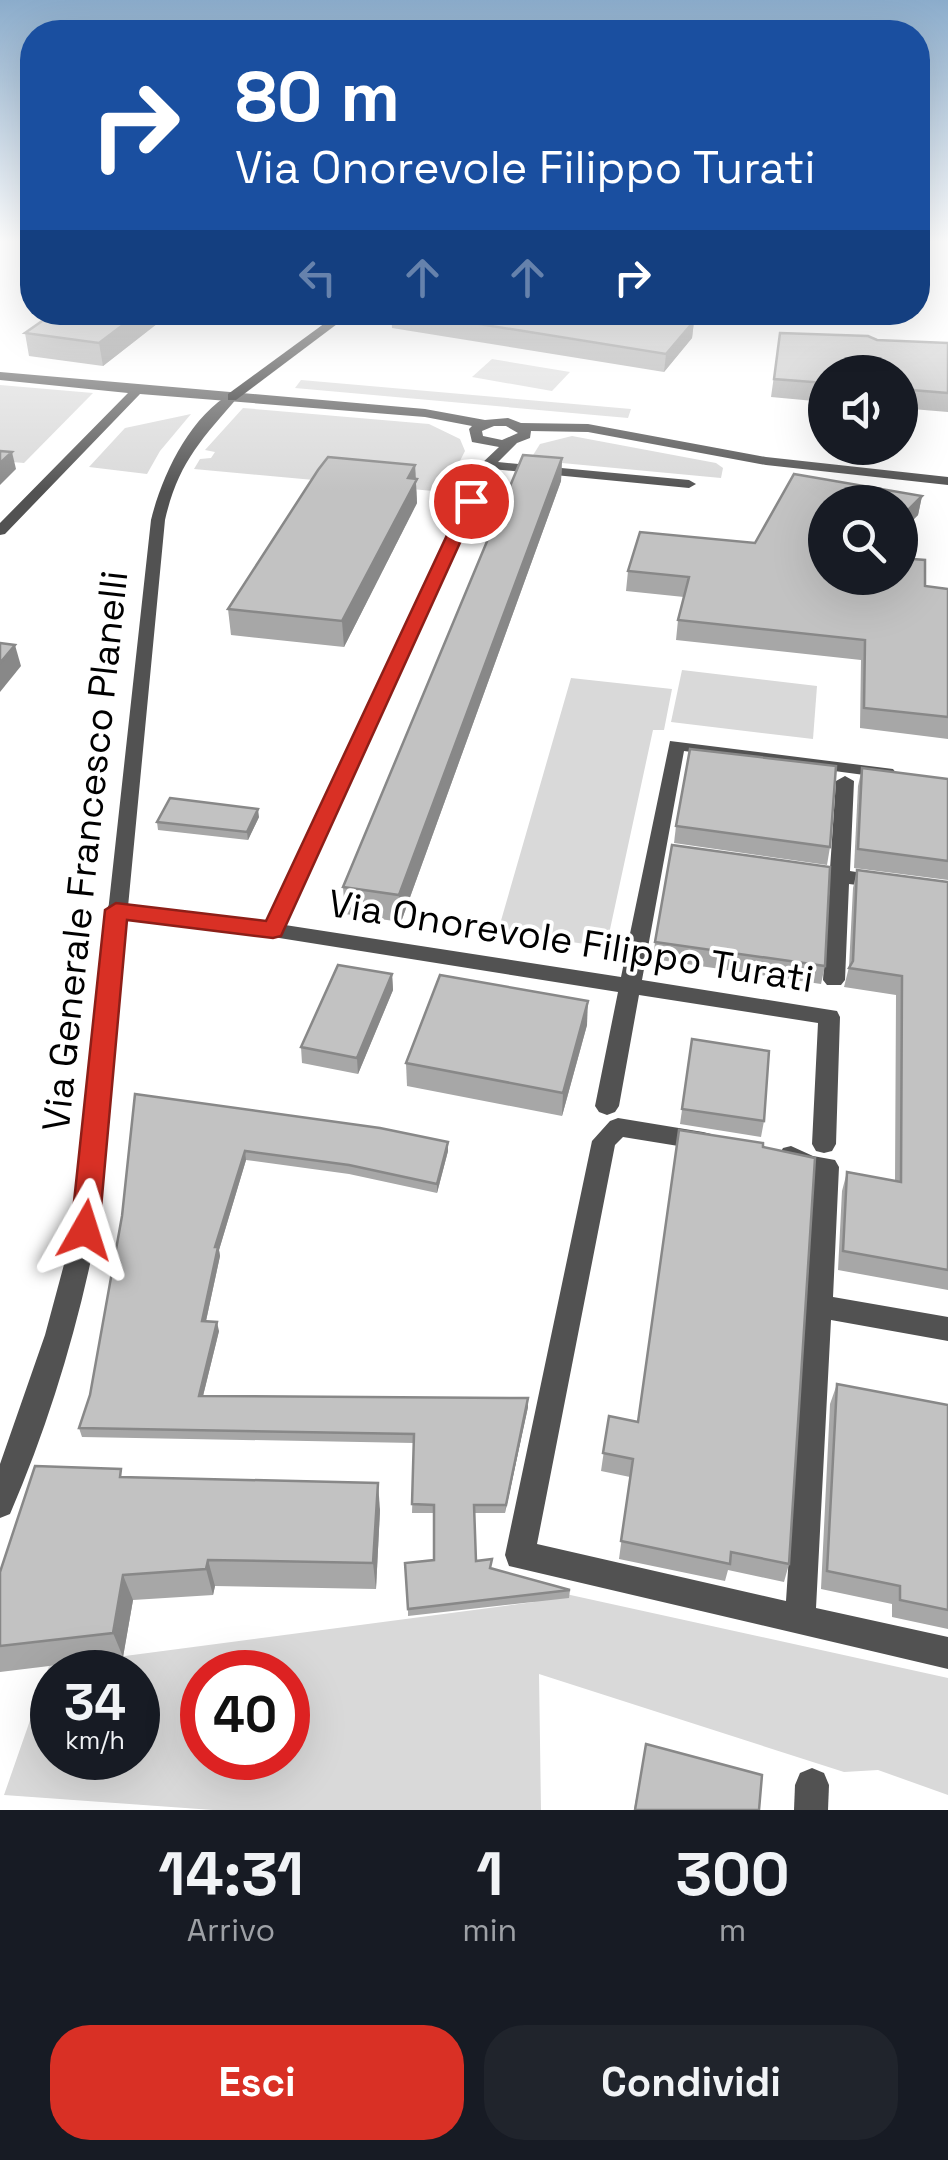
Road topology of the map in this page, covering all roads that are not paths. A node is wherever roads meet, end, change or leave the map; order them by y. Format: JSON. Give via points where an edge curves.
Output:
{"nodes":[{"id":1,"x":330,"y":325,"type":"edge"},
{"id":2,"x":0,"y":376,"type":"edge"},
{"id":3,"x":138,"y":390,"type":"junction"},
{"id":4,"x":232,"y":398,"type":"junction"},
{"id":5,"x":481,"y":433,"type":"junction"},
{"id":6,"x":518,"y":436,"type":"junction"},
{"id":7,"x":487,"y":465,"type":"junction"},
{"id":8,"x":948,"y":481,"type":"edge"},
{"id":9,"x":688,"y":484,"type":"dead end"},
{"id":10,"x":0,"y":531,"type":"edge"},
{"id":11,"x":909,"y":776,"type":"edge"},
{"id":12,"x":845,"y":781,"type":"dead end"},
{"id":13,"x":784,"y":869,"type":"edge"},
{"id":14,"x":839,"y":876,"type":"junction"},
{"id":15,"x":894,"y":884,"type":"edge"},
{"id":16,"x":116,"y":910,"type":"junction"},
{"id":17,"x":273,"y":930,"type":"junction"},
{"id":18,"x":629,"y":986,"type":"junction"},
{"id":19,"x":831,"y":997,"type":"junction"},
{"id":20,"x":607,"y":1106,"type":"dead end"},
{"id":21,"x":826,"y":1156,"type":"junction"},
{"id":22,"x":819,"y":1306,"type":"junction"},
{"id":23,"x":948,"y":1329,"type":"edge"},
{"id":24,"x":0,"y":1504,"type":"edge"},
{"id":25,"x":800,"y":1620,"type":"junction"},
{"id":26,"x":948,"y":1653,"type":"edge"}],
"edges":[{"from":1,"to":4,"type":"main road"},
{"from":2,"to":3,"type":"street"},
{"from":3,"to":4,"type":"street"},
{"from":3,"to":10,"type":"street"},
{"from":4,"to":5,"type":"street","via":[[425,414]]},
{"from":4,"to":16,"type":"street","name":"Via Generale Francesco Planelli","via":[[188,444],[160,502]]},
{"from":5,"to":6,"type":"street"},
{"from":5,"to":6,"type":"street","via":[[500,422]]},
{"from":5,"to":7,"type":"street"},
{"from":6,"to":7,"type":"street"},
{"from":6,"to":8,"type":"street","via":[[568,425],[766,462]]},
{"from":7,"to":9,"type":"street"},
{"from":7,"to":17,"type":"street"},
{"from":11,"to":18,"type":"street","via":[[676,745],[665,852]]},
{"from":12,"to":14,"type":"street"},
{"from":13,"to":14,"type":"street"},
{"from":14,"to":15,"type":"street"},
{"from":14,"to":19,"type":"street"},
{"from":16,"to":17,"type":"street","name":"Via Onorevole Filippo Turati"},
{"from":16,"to":24,"type":"street","name":"Via Generale Francesco Planelli","via":[[75,1284]]},
{"from":17,"to":18,"type":"street","name":"Via Onorevole Filippo Turati"},
{"from":18,"to":19,"type":"street","name":"Via Onorevole Filippo Turati"},
{"from":18,"to":20,"type":"street"},
{"from":19,"to":21,"type":"street","name":"Via Onorevole Filippo Turati"},
{"from":21,"to":22,"type":"street","name":"Via Onorevole Filippo Turati"},
{"from":21,"to":25,"type":"street","via":[[809,1165],[796,1155],[618,1127],[604,1142],[520,1555]]},
{"from":22,"to":23,"type":"street"},
{"from":22,"to":25,"type":"street","name":"Via Onorevole Filippo Turati"},
{"from":25,"to":26,"type":"street"}]}
